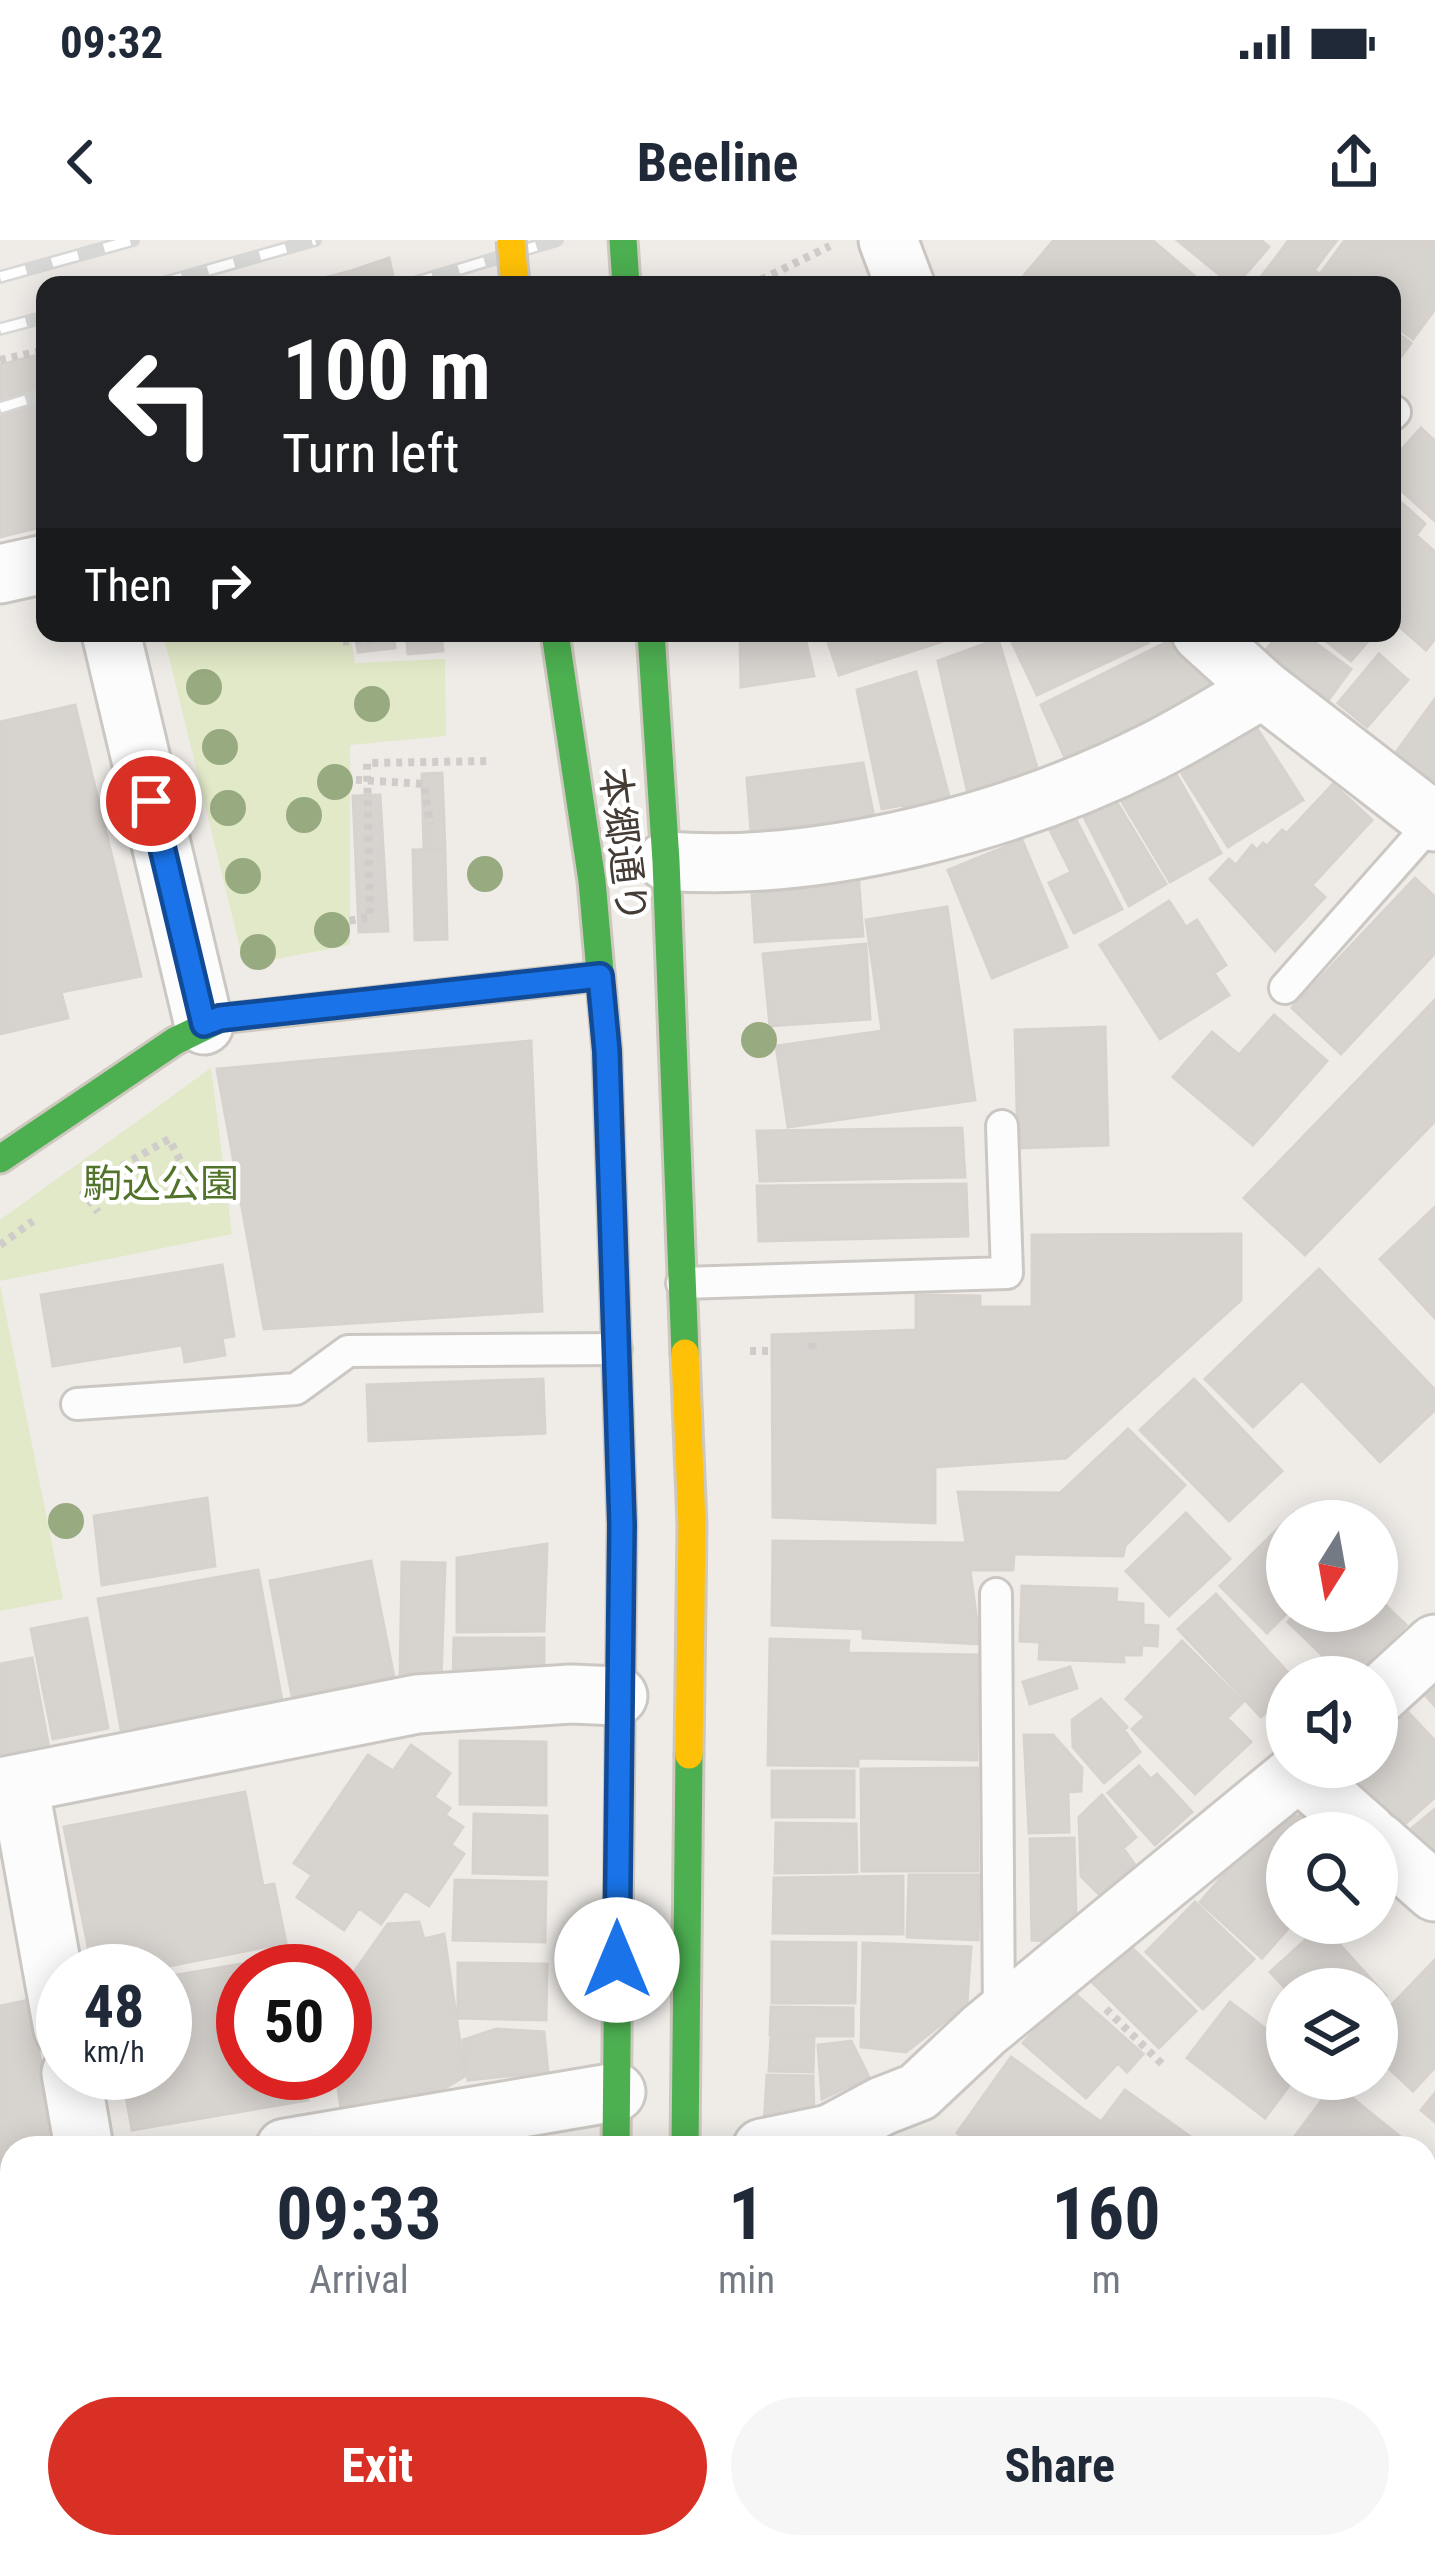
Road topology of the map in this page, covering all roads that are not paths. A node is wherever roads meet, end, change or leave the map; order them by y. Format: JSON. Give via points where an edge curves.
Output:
{"nodes":[{"id":1,"x":511,"y":240,"type":"edge"},
{"id":2,"x":623,"y":240,"type":"edge"},
{"id":3,"x":888,"y":240,"type":"edge"},
{"id":4,"x":514,"y":276,"type":"edge"},
{"id":5,"x":625,"y":276,"type":"edge"},
{"id":6,"x":902,"y":276,"type":"edge"},
{"id":7,"x":36,"y":566,"type":"edge"},
{"id":8,"x":0,"y":574,"type":"edge"},
{"id":9,"x":113,"y":642,"type":"edge"},
{"id":10,"x":556,"y":642,"type":"edge"},
{"id":11,"x":652,"y":642,"type":"edge"},
{"id":12,"x":1215,"y":642,"type":"edge"},
{"id":13,"x":1263,"y":689,"type":"junction"},
{"id":14,"x":1434,"y":822,"type":"edge"},
{"id":15,"x":666,"y":861,"type":"junction"},
{"id":16,"x":600,"y":976,"type":"junction"},
{"id":17,"x":1285,"y":988,"type":"dead end"},
{"id":18,"x":204,"y":1024,"type":"junction"},
{"id":19,"x":1002,"y":1126,"type":"dead end"},
{"id":20,"x":0,"y":1159,"type":"edge"},
{"id":21,"x":682,"y":1282,"type":"junction"},
{"id":22,"x":616,"y":1349,"type":"junction"},
{"id":23,"x":77,"y":1404,"type":"dead end"},
{"id":24,"x":996,"y":1594,"type":"dead end"},
{"id":25,"x":1435,"y":1644,"type":"edge"},
{"id":26,"x":1398,"y":1678,"type":"edge"},
{"id":27,"x":618,"y":1696,"type":"junction"},
{"id":28,"x":9,"y":1785,"type":"edge"},
{"id":29,"x":1280,"y":1788,"type":"edge"},
{"id":30,"x":1321,"y":1788,"type":"edge"},
{"id":31,"x":1346,"y":1812,"type":"edge"},
{"id":32,"x":1398,"y":1859,"type":"edge"},
{"id":33,"x":1435,"y":1892,"type":"edge"},
{"id":34,"x":44,"y":1944,"type":"edge"},
{"id":35,"x":999,"y":2018,"type":"junction"},
{"id":36,"x":616,"y":2092,"type":"junction"},
{"id":37,"x":76,"y":2100,"type":"edge"},
{"id":38,"x":82,"y":2136,"type":"edge"},
{"id":39,"x":356,"y":2136,"type":"edge"},
{"id":40,"x":616,"y":2136,"type":"edge"},
{"id":41,"x":686,"y":2136,"type":"edge"},
{"id":42,"x":820,"y":2136,"type":"edge"}],
"edges":[{"from":1,"to":4,"type":"main road","bridge":true},
{"from":2,"to":5,"type":"main road"},
{"from":3,"to":6,"type":"street"},
{"from":7,"to":8,"type":"street"},
{"from":9,"to":18,"type":"street"},
{"from":10,"to":16,"type":"main road","name":"本郷通り"},
{"from":11,"to":15,"type":"main road","name":"本郷通り"},
{"from":12,"to":13,"type":"street"},
{"from":13,"to":14,"type":"street"},
{"from":13,"to":15,"type":"street","via":[[1151,753],[978,818],[807,858]]},
{"from":14,"to":17,"type":"lane"},
{"from":15,"to":21,"type":"main road","name":"本郷通り"},
{"from":16,"to":18,"type":"main road"},
{"from":16,"to":22,"type":"main road","name":"本郷通り"},
{"from":18,"to":20,"type":"main road"},
{"from":19,"to":21,"type":"lane","via":[[1007,1273]]},
{"from":21,"to":41,"type":"main road","name":"本郷通り","via":[[692,1525]]},
{"from":22,"to":23,"type":"lane","via":[[348,1351],[296,1389]]},
{"from":22,"to":27,"type":"main road","name":"本郷通り"},
{"from":24,"to":35,"type":"lane"},
{"from":25,"to":26,"type":"street"},
{"from":27,"to":28,"type":"street","via":[[417,1704]]},
{"from":27,"to":36,"type":"main road","name":"本郷通り"},
{"from":28,"to":34,"type":"street"},
{"from":29,"to":35,"type":"street"},
{"from":30,"to":31,"type":"street"},
{"from":32,"to":33,"type":"street"},
{"from":35,"to":42,"type":"street","via":[[918,2092]]},
{"from":36,"to":39,"type":"street"},
{"from":36,"to":40,"type":"main road","name":"本郷通り"},
{"from":37,"to":38,"type":"street"}]}
